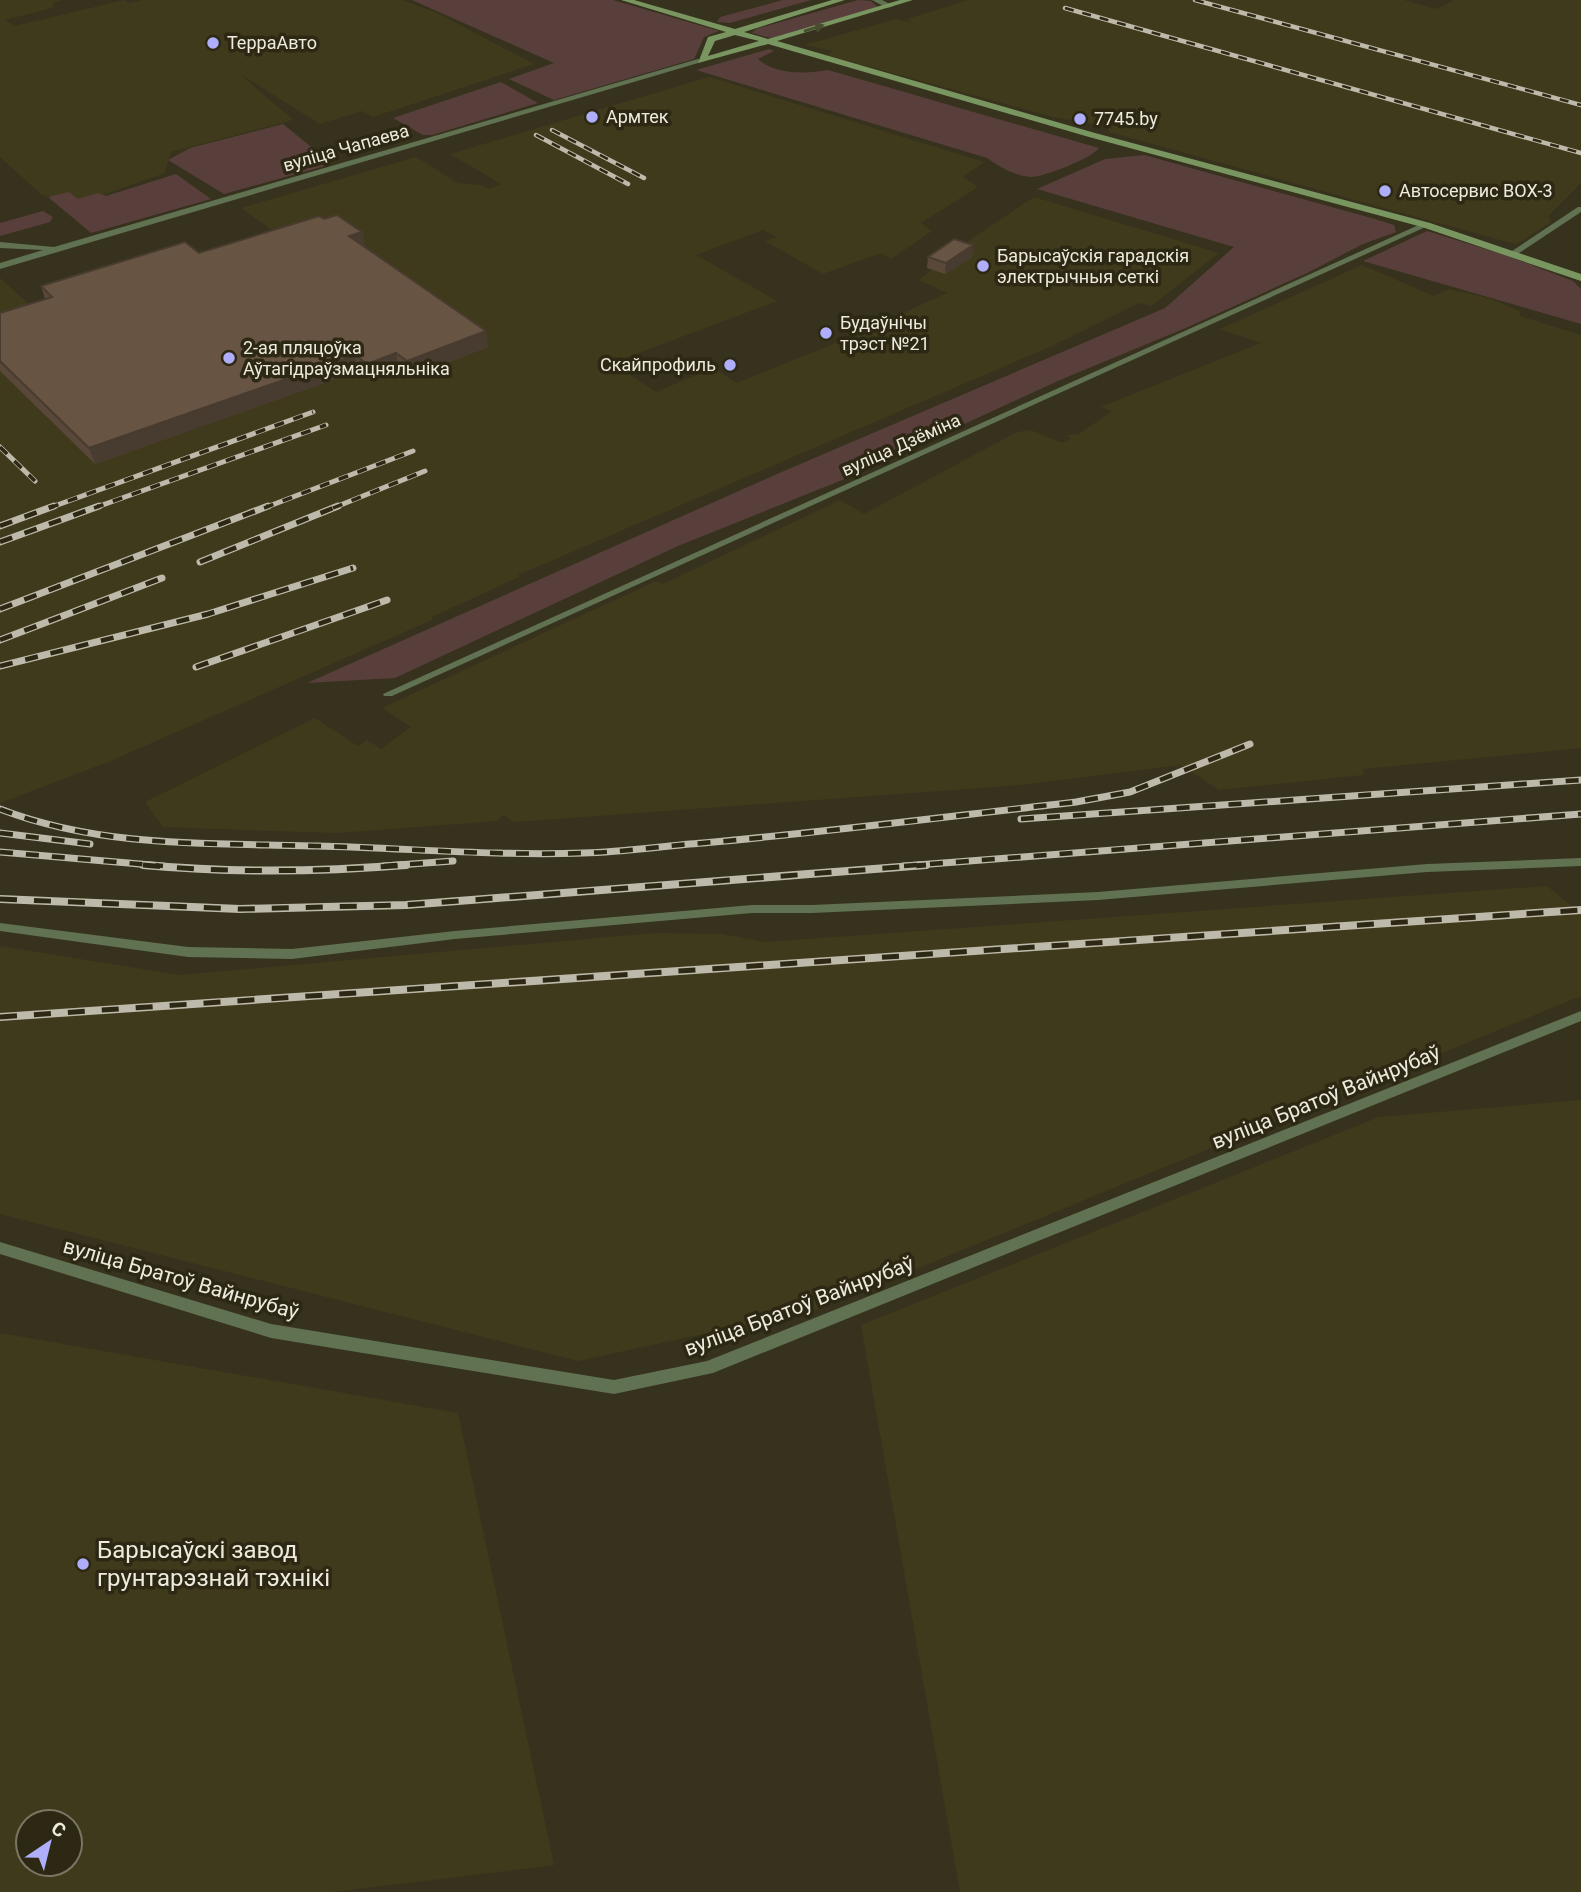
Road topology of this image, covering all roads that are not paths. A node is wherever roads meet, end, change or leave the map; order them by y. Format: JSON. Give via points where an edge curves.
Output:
{"nodes":[{"id":1,"x":625,"y":0,"type":"edge"},
{"id":2,"x":841,"y":0,"type":"edge"},
{"id":3,"x":876,"y":0,"type":"edge"},
{"id":4,"x":909,"y":0,"type":"edge"},
{"id":5,"x":890,"y":6,"type":"junction"},
{"id":6,"x":733,"y":32,"type":"junction"},
{"id":7,"x":767,"y":42,"type":"junction"},
{"id":8,"x":701,"y":61,"type":"junction"},
{"id":9,"x":1581,"y":209,"type":"edge"},
{"id":10,"x":1426,"y":225,"type":"junction"},
{"id":11,"x":0,"y":245,"type":"edge"},
{"id":12,"x":56,"y":249,"type":"junction"},
{"id":13,"x":1513,"y":253,"type":"junction"},
{"id":14,"x":0,"y":266,"type":"edge"},
{"id":15,"x":1581,"y":278,"type":"edge"},
{"id":16,"x":388,"y":694,"type":"dead end"},
{"id":17,"x":1581,"y":862,"type":"edge"},
{"id":18,"x":0,"y":927,"type":"edge"},
{"id":19,"x":1581,"y":1016,"type":"edge"},
{"id":20,"x":0,"y":1248,"type":"edge"}],
"edges":[{"from":1,"to":6,"type":"main road"},
{"from":2,"to":6,"type":"main road"},
{"from":3,"to":5,"type":"street"},
{"from":4,"to":5,"type":"main road","name":"вуліца Чапаева"},
{"from":7,"to":5,"type":"main road","name":"вуліца Чапаева","one_way":true},
{"from":6,"to":7,"type":"main road"},
{"from":6,"to":8,"type":"main road","via":[[711,39]]},
{"from":7,"to":8,"type":"main road","name":"вуліца Чапаева"},
{"from":7,"to":10,"type":"main road"},
{"from":8,"to":12,"type":"street","name":"вуліца Чапаева"},
{"from":9,"to":13,"type":"street"},
{"from":10,"to":13,"type":"main road"},
{"from":10,"to":16,"type":"street","name":"вуліца Дзёміна"},
{"from":11,"to":12,"type":"street"},
{"from":12,"to":14,"type":"street","name":"вуліца Чапаева"},
{"from":13,"to":15,"type":"main road"},
{"from":17,"to":18,"type":"street","via":[[1427,868],[1098,895],[752,909],[292,954],[188,952]]},
{"from":19,"to":20,"type":"street","name":"вуліца Братоў Вайнрубаў","via":[[708,1368],[614,1387],[271,1331]]}]}
